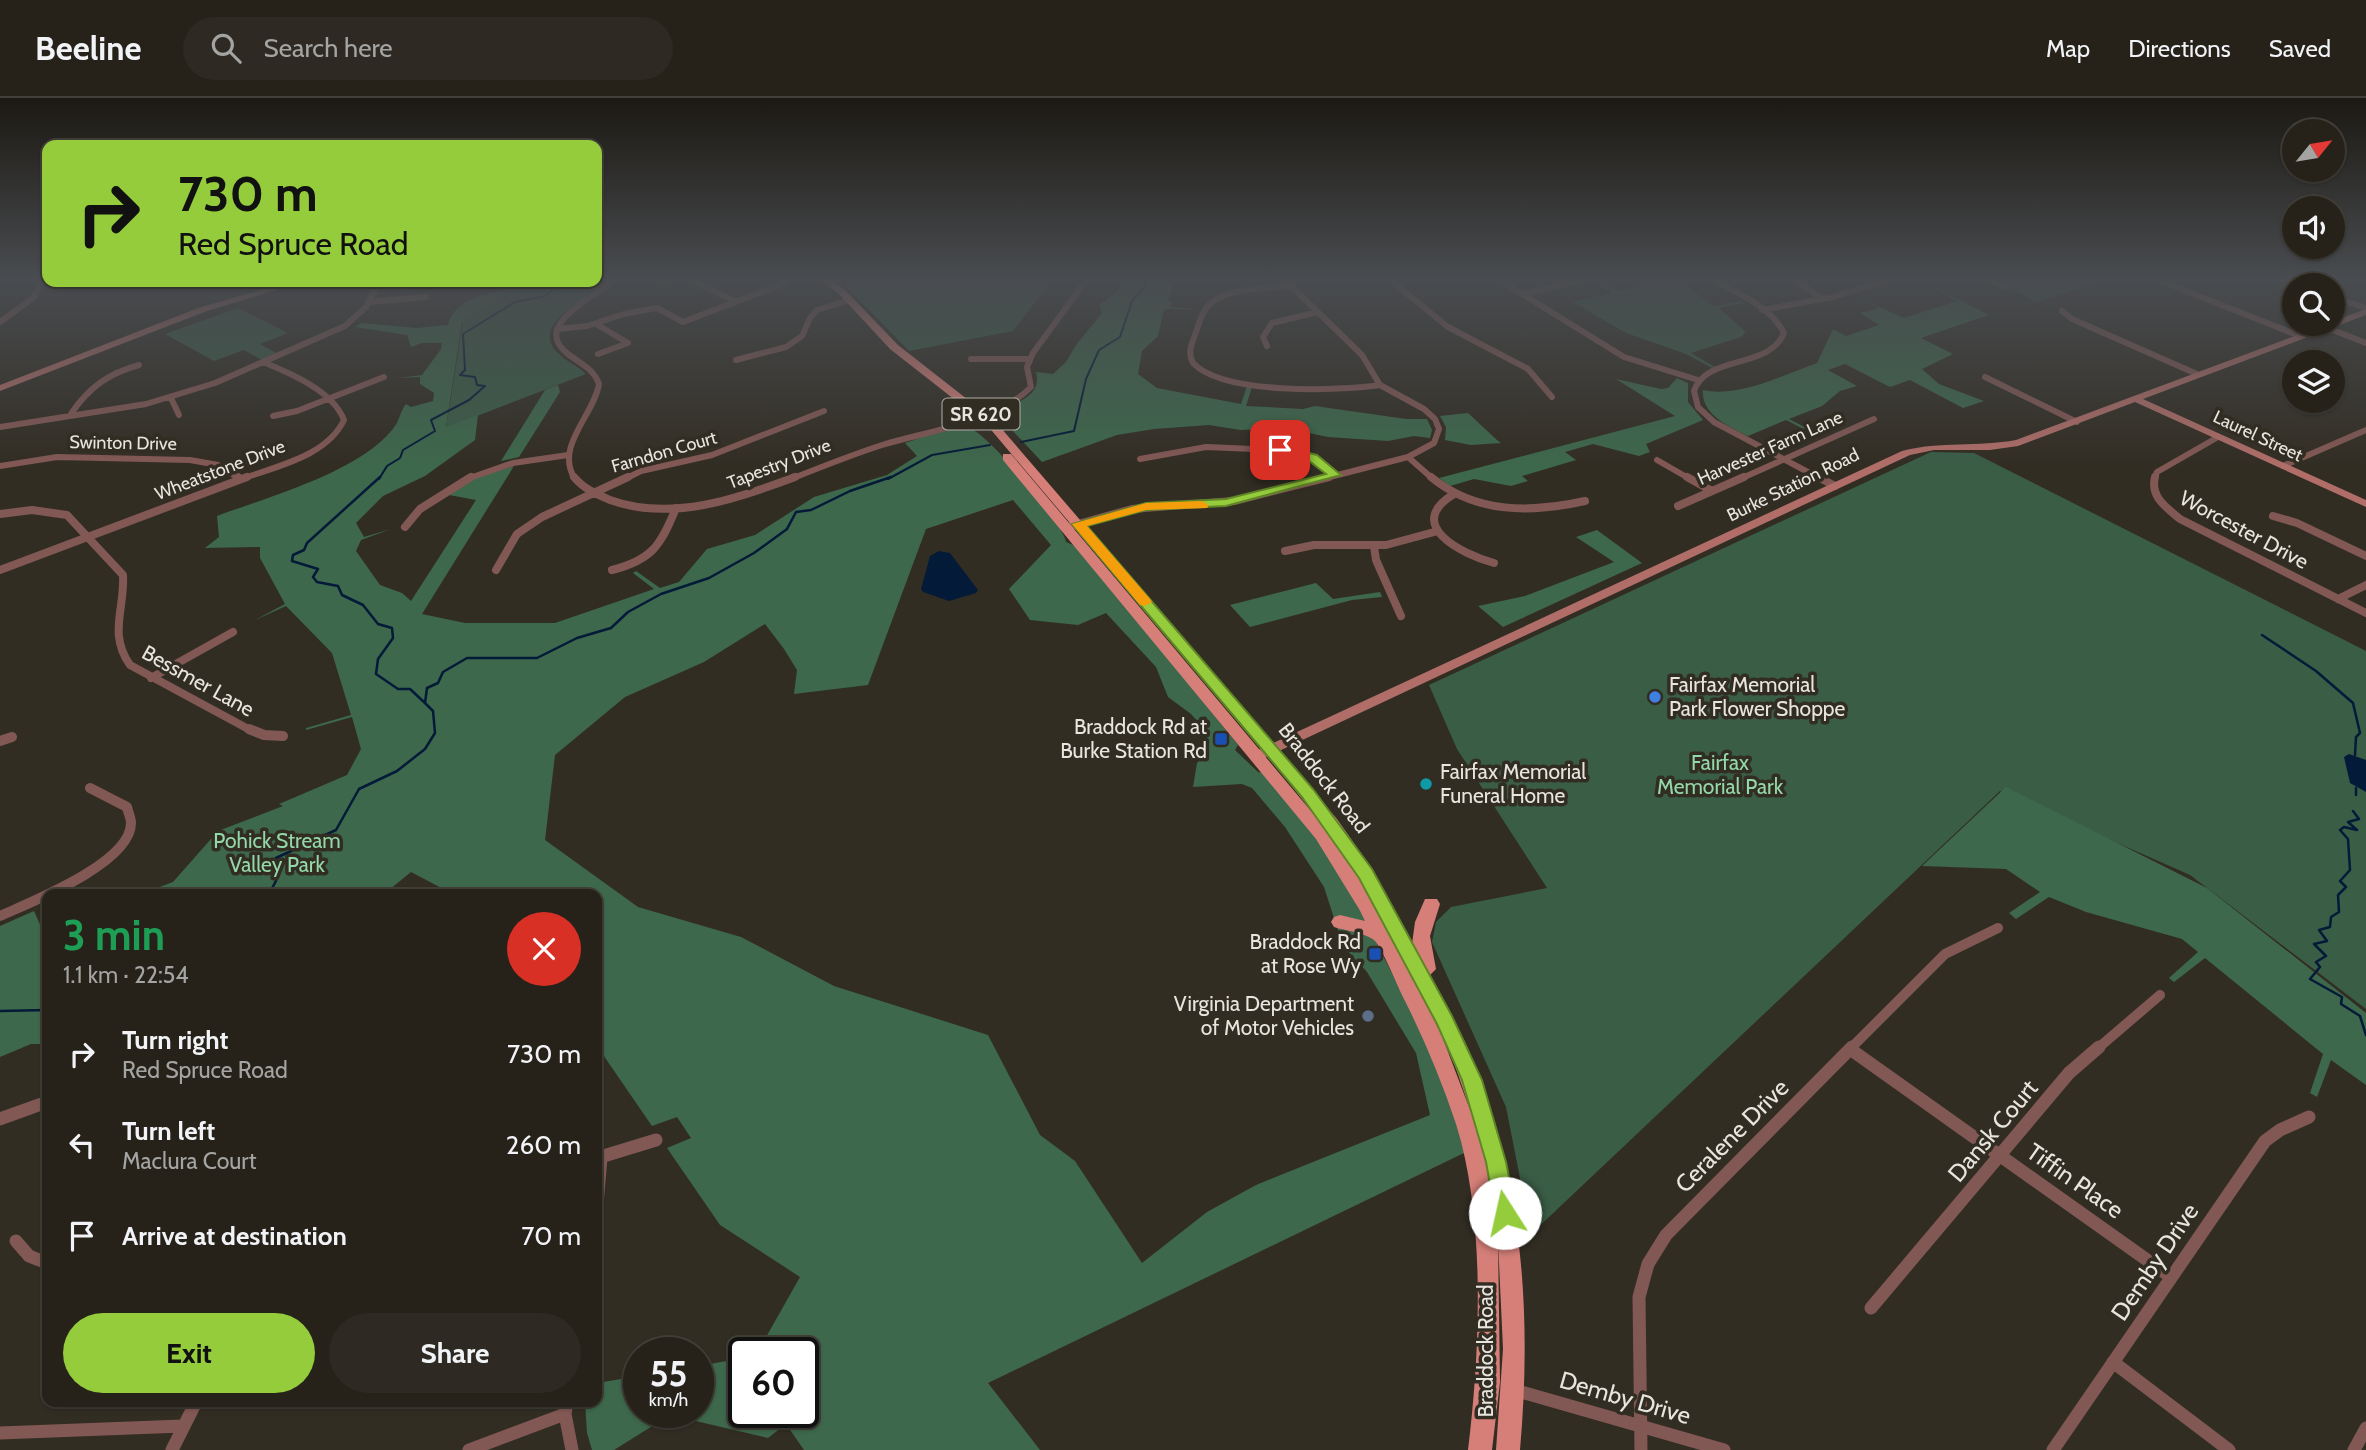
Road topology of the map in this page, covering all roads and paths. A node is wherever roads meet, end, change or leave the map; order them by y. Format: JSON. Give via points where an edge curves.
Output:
{"nodes":[{"id":1,"x":121,"y":341,"type":"edge"},
{"id":2,"x":313,"y":341,"type":"edge"},
{"id":3,"x":558,"y":341,"type":"edge"},
{"id":4,"x":626,"y":341,"type":"edge"},
{"id":5,"x":794,"y":341,"type":"edge"},
{"id":6,"x":888,"y":341,"type":"edge"},
{"id":7,"x":1042,"y":341,"type":"edge"},
{"id":8,"x":1193,"y":341,"type":"edge"},
{"id":9,"x":1265,"y":341,"type":"edge"},
{"id":10,"x":1348,"y":341,"type":"edge"},
{"id":11,"x":1474,"y":341,"type":"edge"},
{"id":12,"x":1598,"y":341,"type":"edge"},
{"id":13,"x":1783,"y":341,"type":"edge"},
{"id":14,"x":2122,"y":341,"type":"edge"},
{"id":15,"x":2286,"y":341,"type":"edge"},
{"id":16,"x":1267,"y":346,"type":"dead end"},
{"id":17,"x":598,"y":354,"type":"dead end"},
{"id":18,"x":971,"y":359,"type":"dead end"},
{"id":19,"x":1029,"y":359,"type":"junction"},
{"id":20,"x":736,"y":360,"type":"dead end"},
{"id":21,"x":263,"y":362,"type":"junction"},
{"id":22,"x":139,"y":365,"type":"dead end"},
{"id":23,"x":2197,"y":374,"type":"junction"},
{"id":24,"x":384,"y":377,"type":"dead end"},
{"id":25,"x":1985,"y":377,"type":"dead end"},
{"id":26,"x":1698,"y":380,"type":"junction"},
{"id":27,"x":1380,"y":385,"type":"junction"},
{"id":28,"x":0,"y":388,"type":"edge"},
{"id":29,"x":1552,"y":397,"type":"dead end"},
{"id":30,"x":171,"y":398,"type":"junction"},
{"id":31,"x":328,"y":399,"type":"junction"},
{"id":32,"x":2135,"y":399,"type":"junction"},
{"id":33,"x":824,"y":411,"type":"dead end"},
{"id":34,"x":71,"y":414,"type":"junction"},
{"id":35,"x":179,"y":415,"type":"dead end"},
{"id":36,"x":273,"y":416,"type":"dead end"},
{"id":37,"x":976,"y":416,"type":"junction"},
{"id":38,"x":1874,"y":419,"type":"dead end"},
{"id":39,"x":2077,"y":422,"type":"junction"},
{"id":40,"x":0,"y":428,"type":"edge"},
{"id":41,"x":2366,"y":430,"type":"edge"},
{"id":42,"x":2216,"y":437,"type":"junction"},
{"id":43,"x":568,"y":456,"type":"junction"},
{"id":44,"x":1408,"y":457,"type":"junction"},
{"id":45,"x":1140,"y":459,"type":"dead end"},
{"id":46,"x":1783,"y":459,"type":"junction"},
{"id":47,"x":1657,"y":460,"type":"dead end"},
{"id":48,"x":0,"y":466,"type":"edge"},
{"id":49,"x":2283,"y":466,"type":"junction"},
{"id":50,"x":1335,"y":475,"type":"junction"},
{"id":51,"x":241,"y":479,"type":"junction"},
{"id":52,"x":1835,"y":486,"type":"junction"},
{"id":53,"x":1712,"y":491,"type":"junction"},
{"id":54,"x":591,"y":493,"type":"junction"},
{"id":55,"x":1454,"y":494,"type":"junction"},
{"id":56,"x":1585,"y":501,"type":"dead end"},
{"id":57,"x":2366,"y":504,"type":"edge"},
{"id":58,"x":1678,"y":506,"type":"dead end"},
{"id":59,"x":676,"y":508,"type":"junction"},
{"id":60,"x":0,"y":514,"type":"edge"},
{"id":61,"x":2273,"y":516,"type":"dead end"},
{"id":62,"x":1072,"y":526,"type":"junction"},
{"id":63,"x":405,"y":527,"type":"dead end"},
{"id":64,"x":1438,"y":531,"type":"junction"},
{"id":65,"x":90,"y":536,"type":"junction"},
{"id":66,"x":1374,"y":546,"type":"junction"},
{"id":67,"x":1285,"y":551,"type":"dead end"},
{"id":68,"x":2366,"y":556,"type":"edge"},
{"id":69,"x":1494,"y":563,"type":"dead end"},
{"id":70,"x":0,"y":570,"type":"edge"},
{"id":71,"x":496,"y":570,"type":"dead end"},
{"id":72,"x":612,"y":570,"type":"dead end"},
{"id":73,"x":2366,"y":585,"type":"edge"},
{"id":74,"x":2338,"y":599,"type":"junction"},
{"id":75,"x":2366,"y":613,"type":"edge"},
{"id":76,"x":1401,"y":616,"type":"dead end"},
{"id":77,"x":233,"y":632,"type":"dead end"},
{"id":78,"x":151,"y":678,"type":"junction"},
{"id":79,"x":283,"y":736,"type":"dead end"},
{"id":80,"x":12,"y":737,"type":"dead end"},
{"id":81,"x":0,"y":741,"type":"edge"},
{"id":82,"x":1264,"y":753,"type":"junction"},
{"id":83,"x":90,"y":788,"type":"dead end"},
{"id":84,"x":56,"y":889,"type":"edge"},
{"id":85,"x":42,"y":896,"type":"edge"},
{"id":86,"x":1431,"y":904,"type":"dead end"},
{"id":87,"x":0,"y":916,"type":"edge"},
{"id":88,"x":1340,"y":922,"type":"dead end"},
{"id":89,"x":1998,"y":928,"type":"dead end"},
{"id":90,"x":1381,"y":936,"type":"junction"},
{"id":91,"x":2160,"y":995,"type":"dead end"},
{"id":92,"x":1445,"y":1021,"type":"junction"},
{"id":93,"x":1850,"y":1049,"type":"junction"},
{"id":94,"x":42,"y":1104,"type":"edge"},
{"id":95,"x":2309,"y":1117,"type":"dead end"},
{"id":96,"x":0,"y":1119,"type":"edge"},
{"id":97,"x":656,"y":1140,"type":"dead end"},
{"id":98,"x":2000,"y":1156,"type":"junction"},
{"id":99,"x":602,"y":1157,"type":"edge"},
{"id":100,"x":16,"y":1241,"type":"dead end"},
{"id":101,"x":42,"y":1262,"type":"edge"},
{"id":102,"x":2171,"y":1278,"type":"junction"},
{"id":103,"x":1871,"y":1308,"type":"dead end"},
{"id":104,"x":2113,"y":1362,"type":"junction"},
{"id":105,"x":1514,"y":1390,"type":"junction"},
{"id":106,"x":193,"y":1407,"type":"edge"},
{"id":107,"x":566,"y":1408,"type":"edge"},
{"id":108,"x":182,"y":1426,"type":"junction"},
{"id":109,"x":1641,"y":1426,"type":"junction"},
{"id":110,"x":2366,"y":1428,"type":"edge"},
{"id":111,"x":0,"y":1433,"type":"edge"},
{"id":112,"x":172,"y":1450,"type":"edge"},
{"id":113,"x":470,"y":1450,"type":"edge"},
{"id":114,"x":572,"y":1450,"type":"edge"},
{"id":115,"x":1480,"y":1450,"type":"edge"},
{"id":116,"x":1508,"y":1450,"type":"edge"},
{"id":117,"x":1641,"y":1450,"type":"edge"},
{"id":118,"x":1724,"y":1450,"type":"edge"},
{"id":119,"x":2053,"y":1450,"type":"edge"},
{"id":120,"x":2229,"y":1450,"type":"edge"},
{"id":121,"x":2354,"y":1450,"type":"edge"}],
"edges":[{"from":1,"to":28,"type":"street"},
{"from":2,"to":21,"type":"street"},
{"from":3,"to":43,"type":"street","via":[[562,349],[590,368],[599,384]]},
{"from":4,"to":17,"type":"street"},
{"from":5,"to":20,"type":"street","via":[[772,352]]},
{"from":6,"to":37,"type":"main road","name":"Braddock Road","number":"SR 620"},
{"from":7,"to":19,"type":"street"},
{"from":8,"to":27,"type":"street","via":[[1189,357],[1213,376],[1340,390]]},
{"from":9,"to":16,"type":"street"},
{"from":10,"to":27,"type":"street"},
{"from":11,"to":29,"type":"street","via":[[1528,369]]},
{"from":12,"to":26,"type":"street","via":[[1624,357]]},
{"from":13,"to":26,"type":"street","via":[[1772,350]]},
{"from":14,"to":23,"type":"street"},
{"from":15,"to":23,"type":"street","name":"Burke Station Road"},
{"from":18,"to":19,"type":"street"},
{"from":19,"to":37,"type":"street","name":"Tapestry Drive","via":[[1027,393],[1009,405]]},
{"from":21,"to":30,"type":"street"},
{"from":21,"to":31,"type":"street"},
{"from":22,"to":34,"type":"street","via":[[98,381]]},
{"from":23,"to":32,"type":"street","name":"Burke Station Road"},
{"from":24,"to":31,"type":"street"},
{"from":25,"to":39,"type":"street"},
{"from":26,"to":46,"type":"street","via":[[1695,398],[1706,416]]},
{"from":27,"to":44,"type":"street","via":[[1424,410],[1437,423],[1434,443]]},
{"from":30,"to":34,"type":"street"},
{"from":30,"to":35,"type":"street"},
{"from":31,"to":36,"type":"street"},
{"from":31,"to":51,"type":"street","name":"Wheatstone Drive","via":[[344,414],[333,437],[304,455]]},
{"from":32,"to":39,"type":"street","name":"Burke Station Road"},
{"from":32,"to":42,"type":"street","name":"Laurel Street"},
{"from":33,"to":54,"type":"street","name":"Farndon Court","via":[[727,450],[641,471]]},
{"from":34,"to":40,"type":"street"},
{"from":37,"to":59,"type":"street","name":"Tapestry Drive","via":[[841,457],[747,496]]},
{"from":37,"to":62,"type":"main road","name":"Braddock Road","number":"SR 620"},
{"from":38,"to":46,"type":"street","name":"Harvester Farm Lane"},
{"from":39,"to":52,"type":"street","name":"Burke Station Road","via":[[2014,444],[1919,449]]},
{"from":41,"to":49,"type":"street"},
{"from":42,"to":49,"type":"street","name":"Laurel Street"},
{"from":42,"to":74,"type":"street","name":"Worcester Drive","via":[[2157,472],[2152,483],[2157,497],[2193,527]]},
{"from":43,"to":54,"type":"street","via":[[573,475]]},
{"from":43,"to":63,"type":"street","via":[[505,464],[470,475],[412,515]]},
{"from":44,"to":50,"type":"street"},
{"from":44,"to":55,"type":"street"},
{"from":45,"to":50,"type":"street","via":[[1206,447],[1280,450],[1313,458]]},
{"from":46,"to":52,"type":"street"},
{"from":46,"to":53,"type":"street","name":"Harvester Farm Lane"},
{"from":47,"to":53,"type":"street"},
{"from":48,"to":51,"type":"street","name":"Swinton Drive","via":[[57,457],[190,460],[218,465]]},
{"from":49,"to":57,"type":"street","name":"Laurel Street"},
{"from":50,"to":62,"type":"street","via":[[1226,502],[1146,506]]},
{"from":51,"to":65,"type":"street","name":"Wheatstone Drive"},
{"from":52,"to":82,"type":"street","name":"Burke Station Road"},
{"from":53,"to":58,"type":"street","name":"Harvester Farm Lane"},
{"from":54,"to":59,"type":"street","name":"Tapestry Drive","via":[[628,505]]},
{"from":54,"to":71,"type":"street","name":"Farndon Court","via":[[527,525]]},
{"from":55,"to":56,"type":"street","via":[[1520,509],[1550,509]]},
{"from":55,"to":64,"type":"street","via":[[1434,509],[1432,521]]},
{"from":59,"to":72,"type":"street","via":[[658,549],[638,563]]},
{"from":60,"to":65,"type":"street","name":"Bessmer Lane","via":[[59,512]]},
{"from":61,"to":68,"type":"street"},
{"from":62,"to":82,"type":"main road","name":"Braddock Road","number":"SR 620"},
{"from":64,"to":66,"type":"street"},
{"from":64,"to":69,"type":"street","via":[[1469,555]]},
{"from":65,"to":70,"type":"street","name":"Wheatstone Drive"},
{"from":65,"to":78,"type":"street","name":"Bessmer Lane","via":[[123,575],[118,648],[130,665]]},
{"from":66,"to":67,"type":"street","via":[[1314,545]]},
{"from":66,"to":76,"type":"street"},
{"from":73,"to":74,"type":"street"},
{"from":74,"to":75,"type":"street","name":"Worcester Drive"},
{"from":77,"to":78,"type":"street"},
{"from":78,"to":79,"type":"street","name":"Bessmer Lane","via":[[252,731]]},
{"from":80,"to":81,"type":"street"},
{"from":82,"to":90,"type":"main road","name":"Braddock Road","number":"SR 620","via":[[1322,835]]},
{"from":82,"to":92,"type":"main road","name":"Braddock Road","number":"SR 620","via":[[1331,823],[1366,874]]},
{"from":83,"to":84,"type":"street","via":[[127,807],[132,822],[123,843],[89,873]]},
{"from":85,"to":87,"type":"street"},
{"from":86,"to":92,"type":"main road","via":[[1421,928],[1420,950]]},
{"from":88,"to":90,"type":"main road"},
{"from":89,"to":93,"type":"street","name":"Ceralene Drive","via":[[1945,954]]},
{"from":90,"to":115,"type":"main road","name":"Braddock Road","number":"SR 620","via":[[1432,1036],[1457,1097],[1475,1161],[1487,1241],[1490,1316],[1489,1382]]},
{"from":91,"to":98,"type":"street","name":"Dansk Court","via":[[2069,1073]]},
{"from":92,"to":105,"type":"main road","name":"Braddock Road","number":"SR 620","via":[[1472,1080],[1501,1187],[1510,1261]]},
{"from":93,"to":98,"type":"street","name":"Tiffin Place"},
{"from":93,"to":109,"type":"street","name":"Ceralene Drive","via":[[1653,1252],[1639,1297]]},
{"from":94,"to":96,"type":"street"},
{"from":95,"to":102,"type":"street","name":"Demby Drive","via":[[2265,1141]]},
{"from":97,"to":99,"type":"street"},
{"from":98,"to":102,"type":"street","name":"Tiffin Place"},
{"from":98,"to":103,"type":"street","name":"Dansk Court"},
{"from":100,"to":101,"type":"street","via":[[23,1253]]},
{"from":102,"to":104,"type":"street","name":"Demby Drive"},
{"from":104,"to":119,"type":"street","name":"Demby Drive"},
{"from":104,"to":120,"type":"street"},
{"from":105,"to":109,"type":"street","name":"Demby Drive"},
{"from":105,"to":116,"type":"main road","name":"Braddock Road","number":"SR 620"},
{"from":106,"to":108,"type":"street"},
{"from":107,"to":113,"type":"street"},
{"from":107,"to":114,"type":"street"},
{"from":108,"to":111,"type":"street"},
{"from":108,"to":112,"type":"street"},
{"from":109,"to":117,"type":"street","name":"Ceralene Drive"},
{"from":109,"to":118,"type":"street","name":"Demby Drive"},
{"from":110,"to":121,"type":"street"}]}
